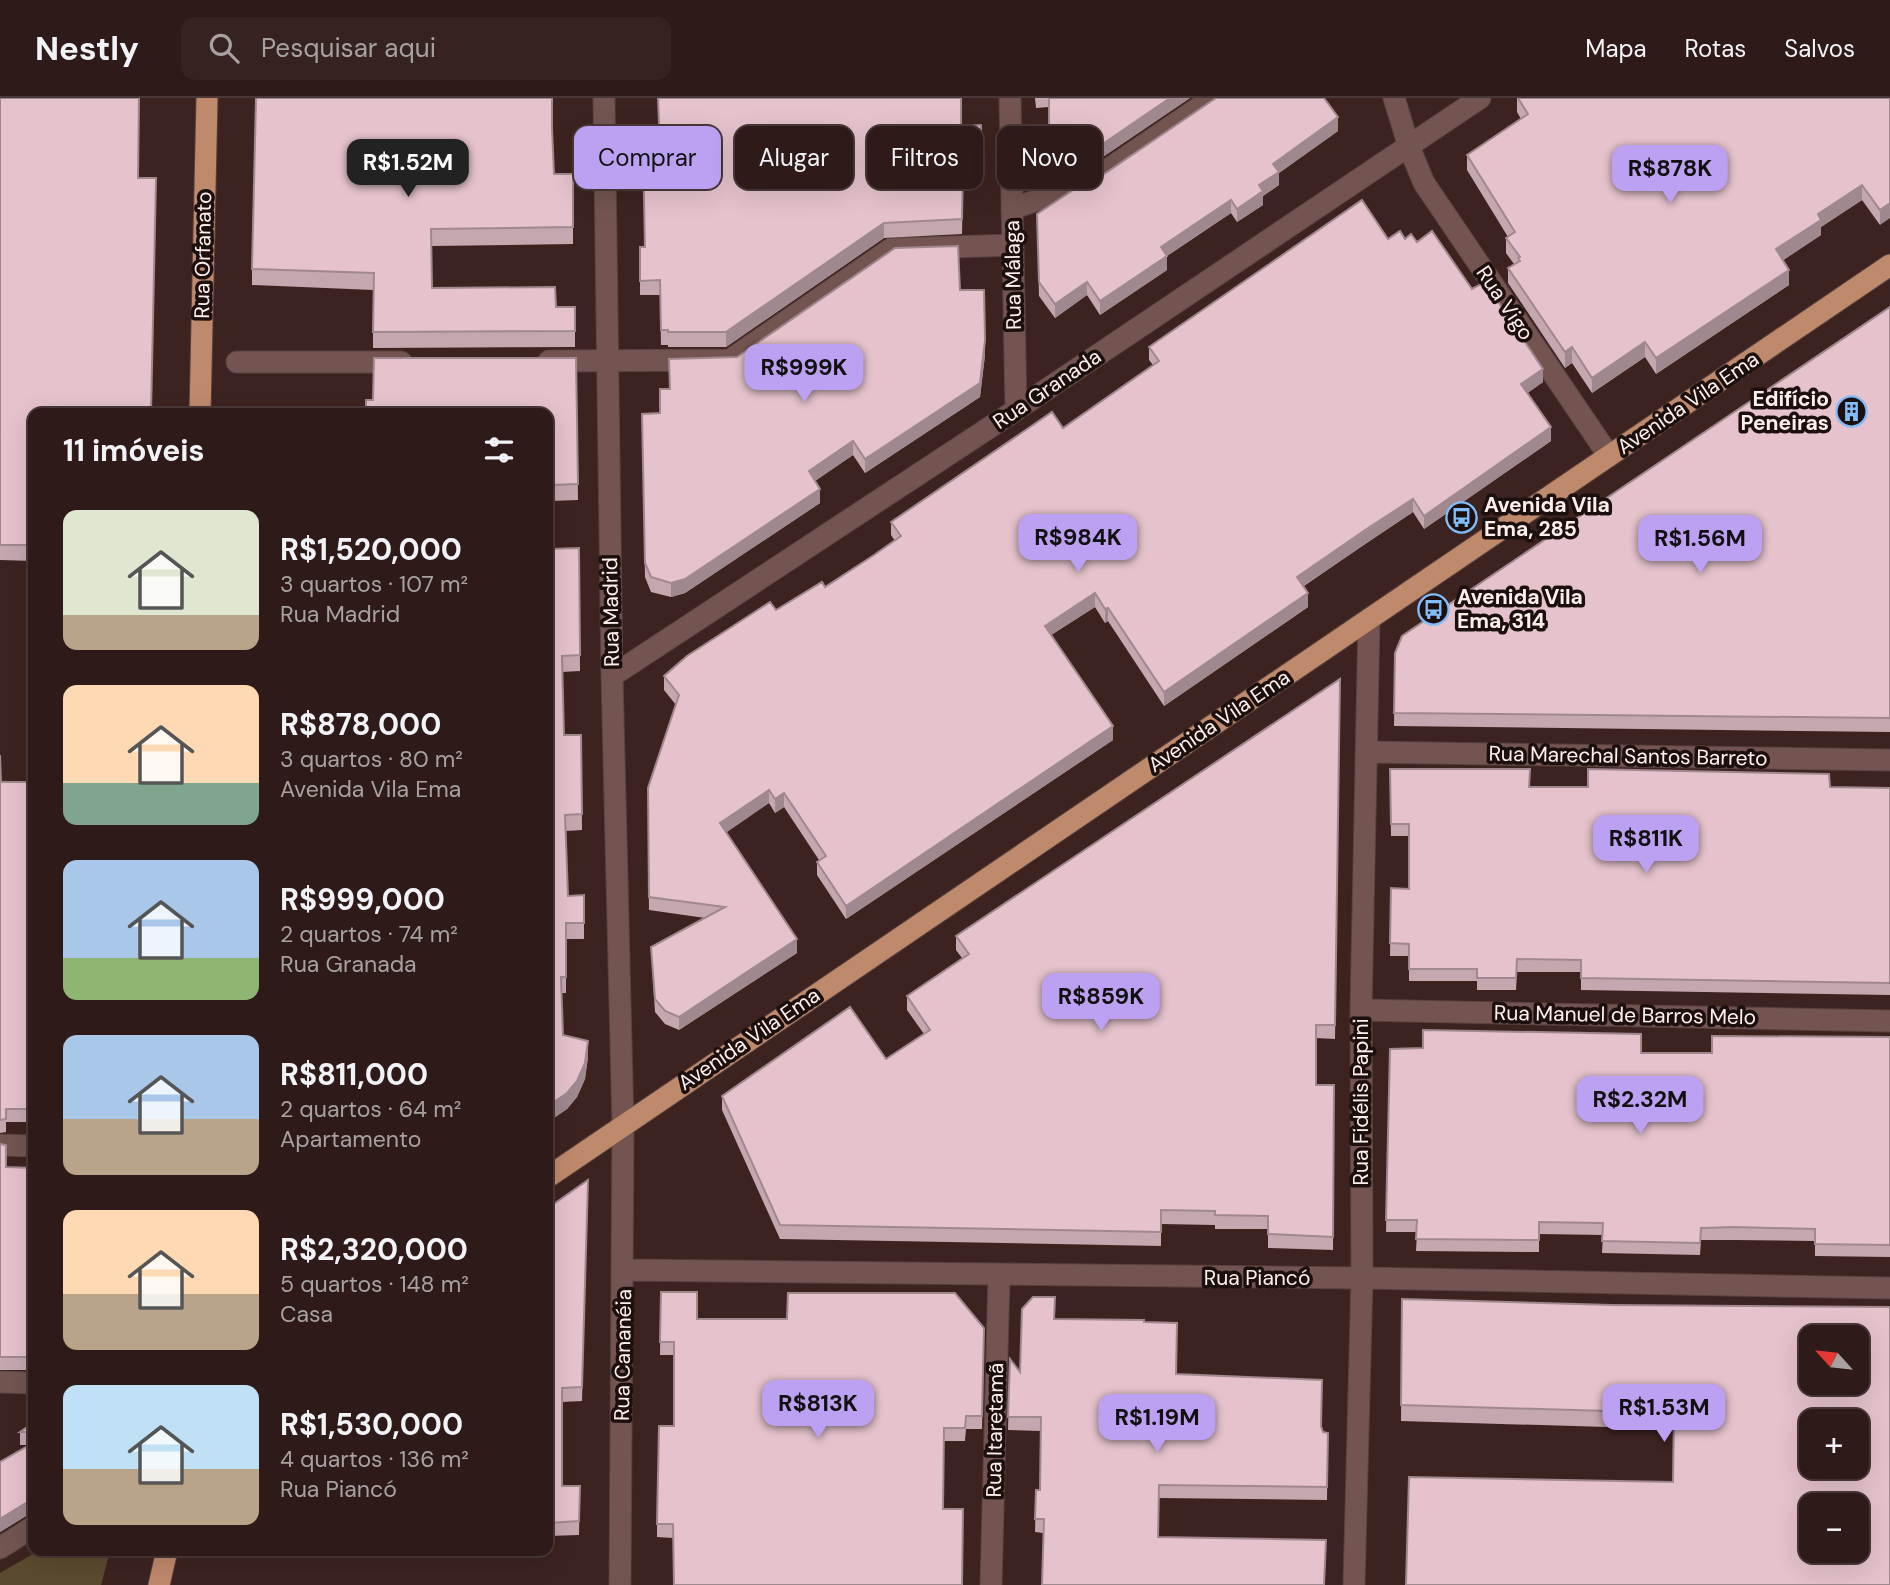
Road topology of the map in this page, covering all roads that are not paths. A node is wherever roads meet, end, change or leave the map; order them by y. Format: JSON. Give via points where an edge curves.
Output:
{"nodes":[{"id":1,"x":207,"y":98,"type":"edge"},
{"id":2,"x":604,"y":98,"type":"edge"},
{"id":3,"x":1010,"y":98,"type":"edge"},
{"id":4,"x":1213,"y":98,"type":"edge"},
{"id":5,"x":1394,"y":98,"type":"edge"},
{"id":6,"x":1480,"y":98,"type":"edge"},
{"id":7,"x":1409,"y":147,"type":"junction"},
{"id":8,"x":1012,"y":209,"type":"junction"},
{"id":9,"x":1012,"y":245,"type":"junction"},
{"id":10,"x":1890,"y":265,"type":"edge"},
{"id":11,"x":525,"y":361,"type":"edge"},
{"id":12,"x":607,"y":361,"type":"junction"},
{"id":13,"x":237,"y":362,"type":"dead end"},
{"id":14,"x":415,"y":362,"type":"edge"},
{"id":15,"x":200,"y":408,"type":"edge"},
{"id":16,"x":1016,"y":410,"type":"junction"},
{"id":17,"x":1609,"y":456,"type":"junction"},
{"id":18,"x":1369,"y":619,"type":"junction"},
{"id":19,"x":612,"y":676,"type":"junction"},
{"id":20,"x":1367,"y":752,"type":"junction"},
{"id":21,"x":1890,"y":760,"type":"edge"},
{"id":22,"x":1361,"y":1010,"type":"junction"},
{"id":23,"x":1890,"y":1021,"type":"edge"},
{"id":24,"x":623,"y":1125,"type":"junction"},
{"id":25,"x":0,"y":1145,"type":"edge"},
{"id":26,"x":28,"y":1146,"type":"edge"},
{"id":27,"x":553,"y":1174,"type":"edge"},
{"id":28,"x":623,"y":1270,"type":"junction"},
{"id":29,"x":999,"y":1276,"type":"junction"},
{"id":30,"x":1362,"y":1278,"type":"junction"},
{"id":31,"x":1890,"y":1288,"type":"edge"},
{"id":32,"x":0,"y":1382,"type":"edge"},
{"id":33,"x":28,"y":1384,"type":"edge"},
{"id":34,"x":28,"y":1530,"type":"edge"},
{"id":35,"x":0,"y":1548,"type":"edge"},
{"id":36,"x":166,"y":1556,"type":"edge"},
{"id":37,"x":159,"y":1585,"type":"edge"},
{"id":38,"x":620,"y":1585,"type":"edge"},
{"id":39,"x":991,"y":1585,"type":"edge"},
{"id":40,"x":1354,"y":1585,"type":"edge"}],
"edges":[{"from":1,"to":15,"type":"main road","name":"Rua Orfanato"},
{"from":2,"to":12,"type":"street","name":"Rua Madrid"},
{"from":3,"to":8,"type":"street","name":"Rua Málaga"},
{"from":4,"to":8,"type":"street","via":[[1091,181]]},
{"from":5,"to":7,"type":"street","name":"Rua Vigo"},
{"from":6,"to":7,"type":"street","name":"Rua Granada"},
{"from":7,"to":16,"type":"street","name":"Rua Granada"},
{"from":7,"to":17,"type":"street","name":"Rua Vigo","via":[[1432,196]]},
{"from":8,"to":9,"type":"street","name":"Rua Málaga"},
{"from":9,"to":12,"type":"street","via":[[891,249],[730,360]]},
{"from":9,"to":16,"type":"street","name":"Rua Málaga"},
{"from":10,"to":17,"type":"main road","name":"Avenida Vila Ema"},
{"from":11,"to":12,"type":"street"},
{"from":12,"to":19,"type":"street","name":"Rua Madrid"},
{"from":13,"to":14,"type":"street"},
{"from":16,"to":19,"type":"street","name":"Rua Granada"},
{"from":17,"to":18,"type":"main road","name":"Avenida Vila Ema"},
{"from":18,"to":20,"type":"street","name":"Rua Fidélis Papini"},
{"from":18,"to":24,"type":"main road","name":"Avenida Vila Ema"},
{"from":19,"to":24,"type":"street","name":"Rua Madrid"},
{"from":20,"to":21,"type":"street","name":"Rua Marechal Santos Barreto"},
{"from":20,"to":22,"type":"street","name":"Rua Fidélis Papini"},
{"from":22,"to":23,"type":"street","name":"Rua Manuel de Barros Melo"},
{"from":22,"to":30,"type":"street","name":"Rua Fidélis Papini"},
{"from":24,"to":27,"type":"main road","name":"Avenida Vila Ema"},
{"from":24,"to":28,"type":"street","name":"Rua Cananéia"},
{"from":25,"to":26,"type":"street"},
{"from":28,"to":29,"type":"street","name":"Rua Piancó"},
{"from":28,"to":38,"type":"street","name":"Rua Cananéia"},
{"from":29,"to":30,"type":"street","name":"Rua Piancó"},
{"from":29,"to":39,"type":"street","name":"Rua Itaretamã"},
{"from":30,"to":31,"type":"street","name":"Rua Piancó"},
{"from":30,"to":40,"type":"street","name":"Rua Fidélis Papini"},
{"from":32,"to":33,"type":"street"},
{"from":34,"to":35,"type":"street"},
{"from":36,"to":37,"type":"main road"}]}
